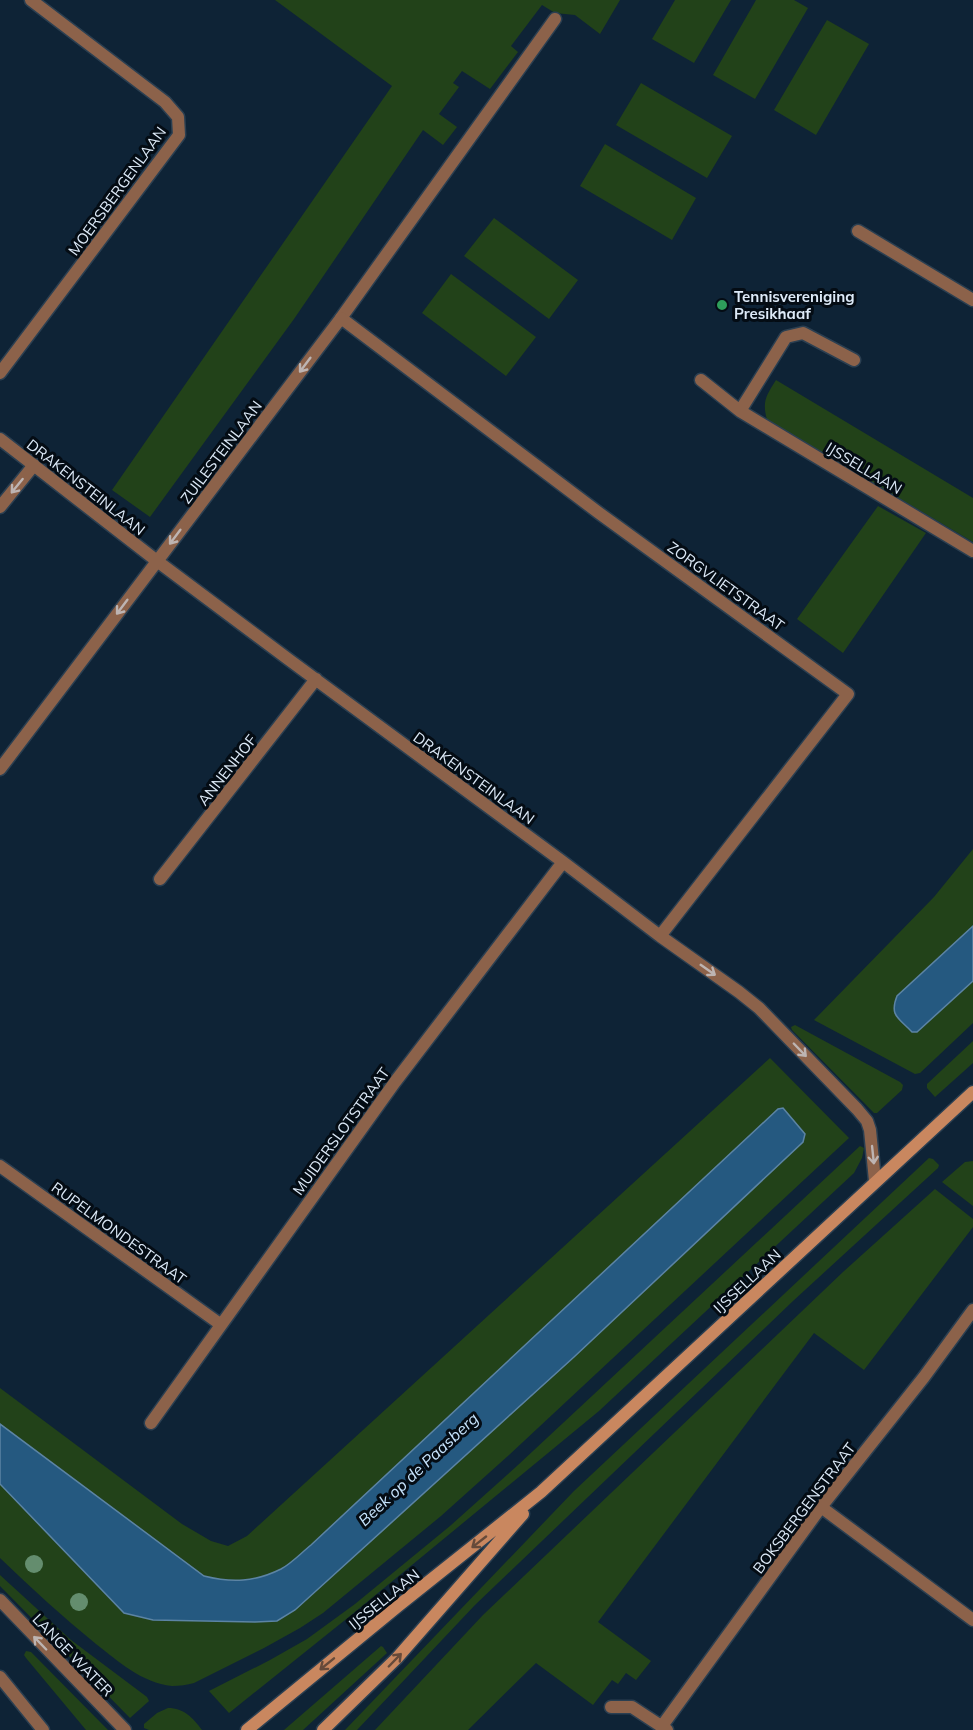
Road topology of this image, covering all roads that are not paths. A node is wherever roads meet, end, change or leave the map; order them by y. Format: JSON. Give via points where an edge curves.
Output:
{"nodes":[{"id":1,"x":31,"y":0,"type":"edge"},
{"id":2,"x":555,"y":19,"type":"dead end"},
{"id":3,"x":858,"y":231,"type":"dead end"},
{"id":4,"x":973,"y":300,"type":"edge"},
{"id":5,"x":340,"y":318,"type":"junction"},
{"id":6,"x":854,"y":360,"type":"dead end"},
{"id":7,"x":0,"y":373,"type":"edge"},
{"id":8,"x":701,"y":380,"type":"dead end"},
{"id":9,"x":740,"y":411,"type":"junction"},
{"id":10,"x":0,"y":439,"type":"edge"},
{"id":11,"x":34,"y":465,"type":"junction"},
{"id":12,"x":0,"y":507,"type":"edge"},
{"id":13,"x":973,"y":551,"type":"edge"},
{"id":14,"x":157,"y":561,"type":"junction"},
{"id":15,"x":316,"y":679,"type":"junction"},
{"id":16,"x":0,"y":769,"type":"edge"},
{"id":17,"x":563,"y":862,"type":"junction"},
{"id":18,"x":160,"y":879,"type":"dead end"},
{"id":19,"x":660,"y":936,"type":"junction"},
{"id":20,"x":973,"y":1092,"type":"edge"},
{"id":21,"x":0,"y":1166,"type":"edge"},
{"id":22,"x":875,"y":1181,"type":"junction"},
{"id":23,"x":973,"y":1311,"type":"edge"},
{"id":24,"x":220,"y":1324,"type":"junction"},
{"id":25,"x":151,"y":1422,"type":"dead end"},
{"id":26,"x":542,"y":1492,"type":"junction"},
{"id":27,"x":821,"y":1507,"type":"junction"},
{"id":28,"x":0,"y":1600,"type":"edge"},
{"id":29,"x":973,"y":1620,"type":"edge"},
{"id":30,"x":0,"y":1677,"type":"edge"},
{"id":31,"x":611,"y":1707,"type":"dead end"},
{"id":32,"x":664,"y":1728,"type":"edge"},
{"id":33,"x":43,"y":1730,"type":"edge"},
{"id":34,"x":125,"y":1730,"type":"edge"},
{"id":35,"x":247,"y":1730,"type":"edge"},
{"id":36,"x":323,"y":1730,"type":"edge"}],
"edges":[{"from":1,"to":7,"type":"street","name":"MOERSBERGENLAAN","via":[[165,102],[178,117],[179,135]]},
{"from":2,"to":5,"type":"street","name":"ZUILESTEINLAAN"},
{"from":3,"to":4,"type":"street"},
{"from":5,"to":14,"type":"street","name":"ZUILESTEINLAAN","one_way":true},
{"from":5,"to":19,"type":"street","name":"ZORGVLIETSTRAAT","via":[[848,694]]},
{"from":6,"to":9,"type":"street","via":[[803,333],[786,337]]},
{"from":8,"to":9,"type":"street","name":"IJSSELLAAN"},
{"from":9,"to":13,"type":"street","name":"IJSSELLAAN"},
{"from":10,"to":11,"type":"street","name":"DRAKENSTEINLAAN"},
{"from":11,"to":12,"type":"street","one_way":true},
{"from":11,"to":14,"type":"street","name":"DRAKENSTEINLAAN"},
{"from":14,"to":15,"type":"street","name":"DRAKENSTEINLAAN"},
{"from":14,"to":16,"type":"street","name":"ZUILESTEINLAAN","one_way":true},
{"from":15,"to":17,"type":"street","name":"DRAKENSTEINLAAN"},
{"from":15,"to":18,"type":"street","name":"ANNENHOF"},
{"from":17,"to":19,"type":"street","name":"DRAKENSTEINLAAN"},
{"from":17,"to":24,"type":"street","name":"MUIDERSLOTSTRAAT","via":[[395,1082]]},
{"from":19,"to":22,"type":"street","name":"DRAKENSTEINLAAN","one_way":true,"via":[[759,1008],[857,1109],[870,1130]]},
{"from":20,"to":22,"type":"main road","name":"IJSSELLAAN"},
{"from":21,"to":24,"type":"street","name":"RUPELMONDESTRAAT"},
{"from":22,"to":26,"type":"main road","name":"IJSSELLAAN"},
{"from":23,"to":27,"type":"street","name":"BOKSBERGENSTRAAT"},
{"from":24,"to":25,"type":"street","name":"MUIDERSLOTSTRAAT"},
{"from":26,"to":35,"type":"main road","name":"IJSSELLAAN","one_way":true},
{"from":36,"to":26,"type":"main road","name":"IJSSELLAAN","one_way":true,"via":[[397,1658]]},
{"from":27,"to":29,"type":"street"},
{"from":27,"to":32,"type":"street","name":"BOKSBERGENSTRAAT"},
{"from":34,"to":28,"type":"street","name":"LANGE WATER","one_way":true},
{"from":30,"to":33,"type":"street"},
{"from":31,"to":32,"type":"street","via":[[633,1707]]}]}
